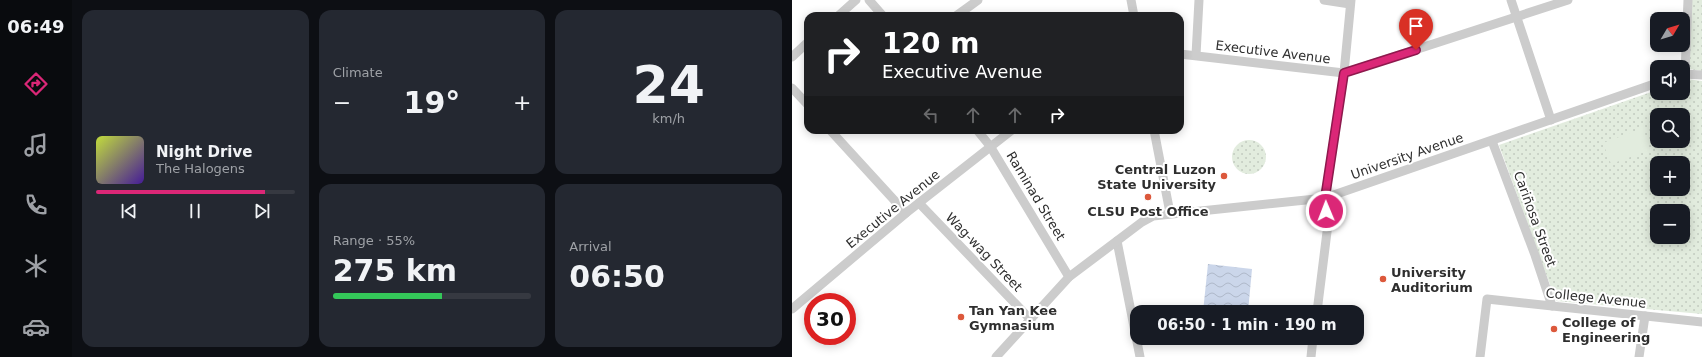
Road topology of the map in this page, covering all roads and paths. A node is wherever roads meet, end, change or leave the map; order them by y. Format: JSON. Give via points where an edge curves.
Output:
{"nodes":[{"id":1,"x":856,"y":0,"type":"edge"},
{"id":2,"x":869,"y":0,"type":"edge"},
{"id":3,"x":978,"y":0,"type":"edge"},
{"id":4,"x":1131,"y":0,"type":"edge"},
{"id":5,"x":1199,"y":0,"type":"edge"},
{"id":6,"x":1324,"y":0,"type":"edge"},
{"id":7,"x":1511,"y":0,"type":"edge"},
{"id":8,"x":1568,"y":0,"type":"edge"},
{"id":9,"x":1688,"y":0,"type":"edge"},
{"id":10,"x":1350,"y":2,"type":"edge"},
{"id":11,"x":842,"y":12,"type":"edge"},
{"id":12,"x":880,"y":12,"type":"edge"},
{"id":13,"x":962,"y":12,"type":"edge"},
{"id":14,"x":1133,"y":12,"type":"edge"},
{"id":15,"x":1517,"y":17,"type":"junction"},
{"id":16,"x":804,"y":46,"type":"edge"},
{"id":17,"x":1184,"y":54,"type":"edge"},
{"id":18,"x":1196,"y":55,"type":"junction"},
{"id":19,"x":792,"y":56,"type":"edge"},
{"id":20,"x":1685,"y":60,"type":"edge"},
{"id":21,"x":1344,"y":73,"type":"junction"},
{"id":22,"x":1690,"y":74,"type":"edge"},
{"id":23,"x":1702,"y":75,"type":"edge"},
{"id":24,"x":1650,"y":85,"type":"edge"},
{"id":25,"x":792,"y":88,"type":"edge"},
{"id":26,"x":804,"y":101,"type":"edge"},
{"id":27,"x":1551,"y":120,"type":"junction"},
{"id":28,"x":834,"y":134,"type":"edge"},
{"id":29,"x":980,"y":134,"type":"edge"},
{"id":30,"x":1006,"y":134,"type":"edge"},
{"id":31,"x":1155,"y":134,"type":"edge"},
{"id":32,"x":1492,"y":141,"type":"junction"},
{"id":33,"x":990,"y":146,"type":"junction"},
{"id":34,"x":1325,"y":198,"type":"junction"},
{"id":35,"x":919,"y":203,"type":"junction"},
{"id":36,"x":906,"y":213,"type":"junction"},
{"id":37,"x":1170,"y":213,"type":"junction"},
{"id":38,"x":1116,"y":242,"type":"junction"},
{"id":39,"x":1070,"y":277,"type":"junction"},
{"id":40,"x":1318,"y":305,"type":"edge"},
{"id":41,"x":1552,"y":306,"type":"junction"},
{"id":42,"x":792,"y":309,"type":"edge"},
{"id":43,"x":1645,"y":316,"type":"junction"},
{"id":44,"x":1031,"y":320,"type":"junction"},
{"id":45,"x":1702,"y":322,"type":"edge"},
{"id":46,"x":1312,"y":345,"type":"edge"},
{"id":47,"x":996,"y":357,"type":"edge"},
{"id":48,"x":1140,"y":357,"type":"edge"},
{"id":49,"x":1311,"y":357,"type":"edge"},
{"id":50,"x":1480,"y":357,"type":"edge"},
{"id":51,"x":1640,"y":357,"type":"edge"}],
"edges":[{"from":1,"to":11,"type":"street"},
{"from":2,"to":12,"type":"street"},
{"from":3,"to":13,"type":"street"},
{"from":4,"to":14,"type":"street"},
{"from":5,"to":18,"type":"street"},
{"from":6,"to":10,"type":"street"},
{"from":7,"to":15,"type":"street"},
{"from":8,"to":15,"type":"street","name":"Executive Avenue"},
{"from":9,"to":20,"type":"street"},
{"from":10,"to":21,"type":"street"},
{"from":15,"to":21,"type":"street","name":"Executive Avenue"},
{"from":15,"to":27,"type":"street"},
{"from":16,"to":19,"type":"street"},
{"from":17,"to":18,"type":"street","name":"Executive Avenue"},
{"from":18,"to":21,"type":"street","name":"Executive Avenue"},
{"from":21,"to":34,"type":"street"},
{"from":22,"to":23,"type":"street"},
{"from":24,"to":27,"type":"street","name":"University Avenue"},
{"from":25,"to":26,"type":"street"},
{"from":27,"to":32,"type":"street","name":"University Avenue"},
{"from":28,"to":36,"type":"street"},
{"from":29,"to":33,"type":"street","name":"Raminad Street"},
{"from":30,"to":33,"type":"street","name":"Executive Avenue"},
{"from":31,"to":37,"type":"street"},
{"from":32,"to":34,"type":"street","name":"University Avenue"},
{"from":32,"to":41,"type":"street","name":"Cariñosa Street"},
{"from":33,"to":35,"type":"street","name":"Executive Avenue"},
{"from":33,"to":39,"type":"street","name":"Raminad Street"},
{"from":34,"to":37,"type":"street","name":"University Avenue"},
{"from":34,"to":40,"type":"street","via":[[1328,224]]},
{"from":35,"to":36,"type":"street","name":"Executive Avenue"},
{"from":35,"to":44,"type":"street","name":"Wag-wag Street"},
{"from":36,"to":42,"type":"street","name":"Executive Avenue"},
{"from":37,"to":38,"type":"street","name":"University Avenue","via":[[1149,218]]},
{"from":38,"to":39,"type":"street","name":"University Avenue"},
{"from":38,"to":48,"type":"street"},
{"from":39,"to":44,"type":"street","name":"University Avenue"},
{"from":41,"to":43,"type":"street","name":"College Avenue"},
{"from":41,"to":50,"type":"street","name":"College Avenue","via":[[1488,299]]},
{"from":43,"to":45,"type":"street","name":"College Avenue"},
{"from":43,"to":51,"type":"street"},
{"from":44,"to":47,"type":"street","name":"University Avenue"},
{"from":46,"to":49,"type":"street"}]}
